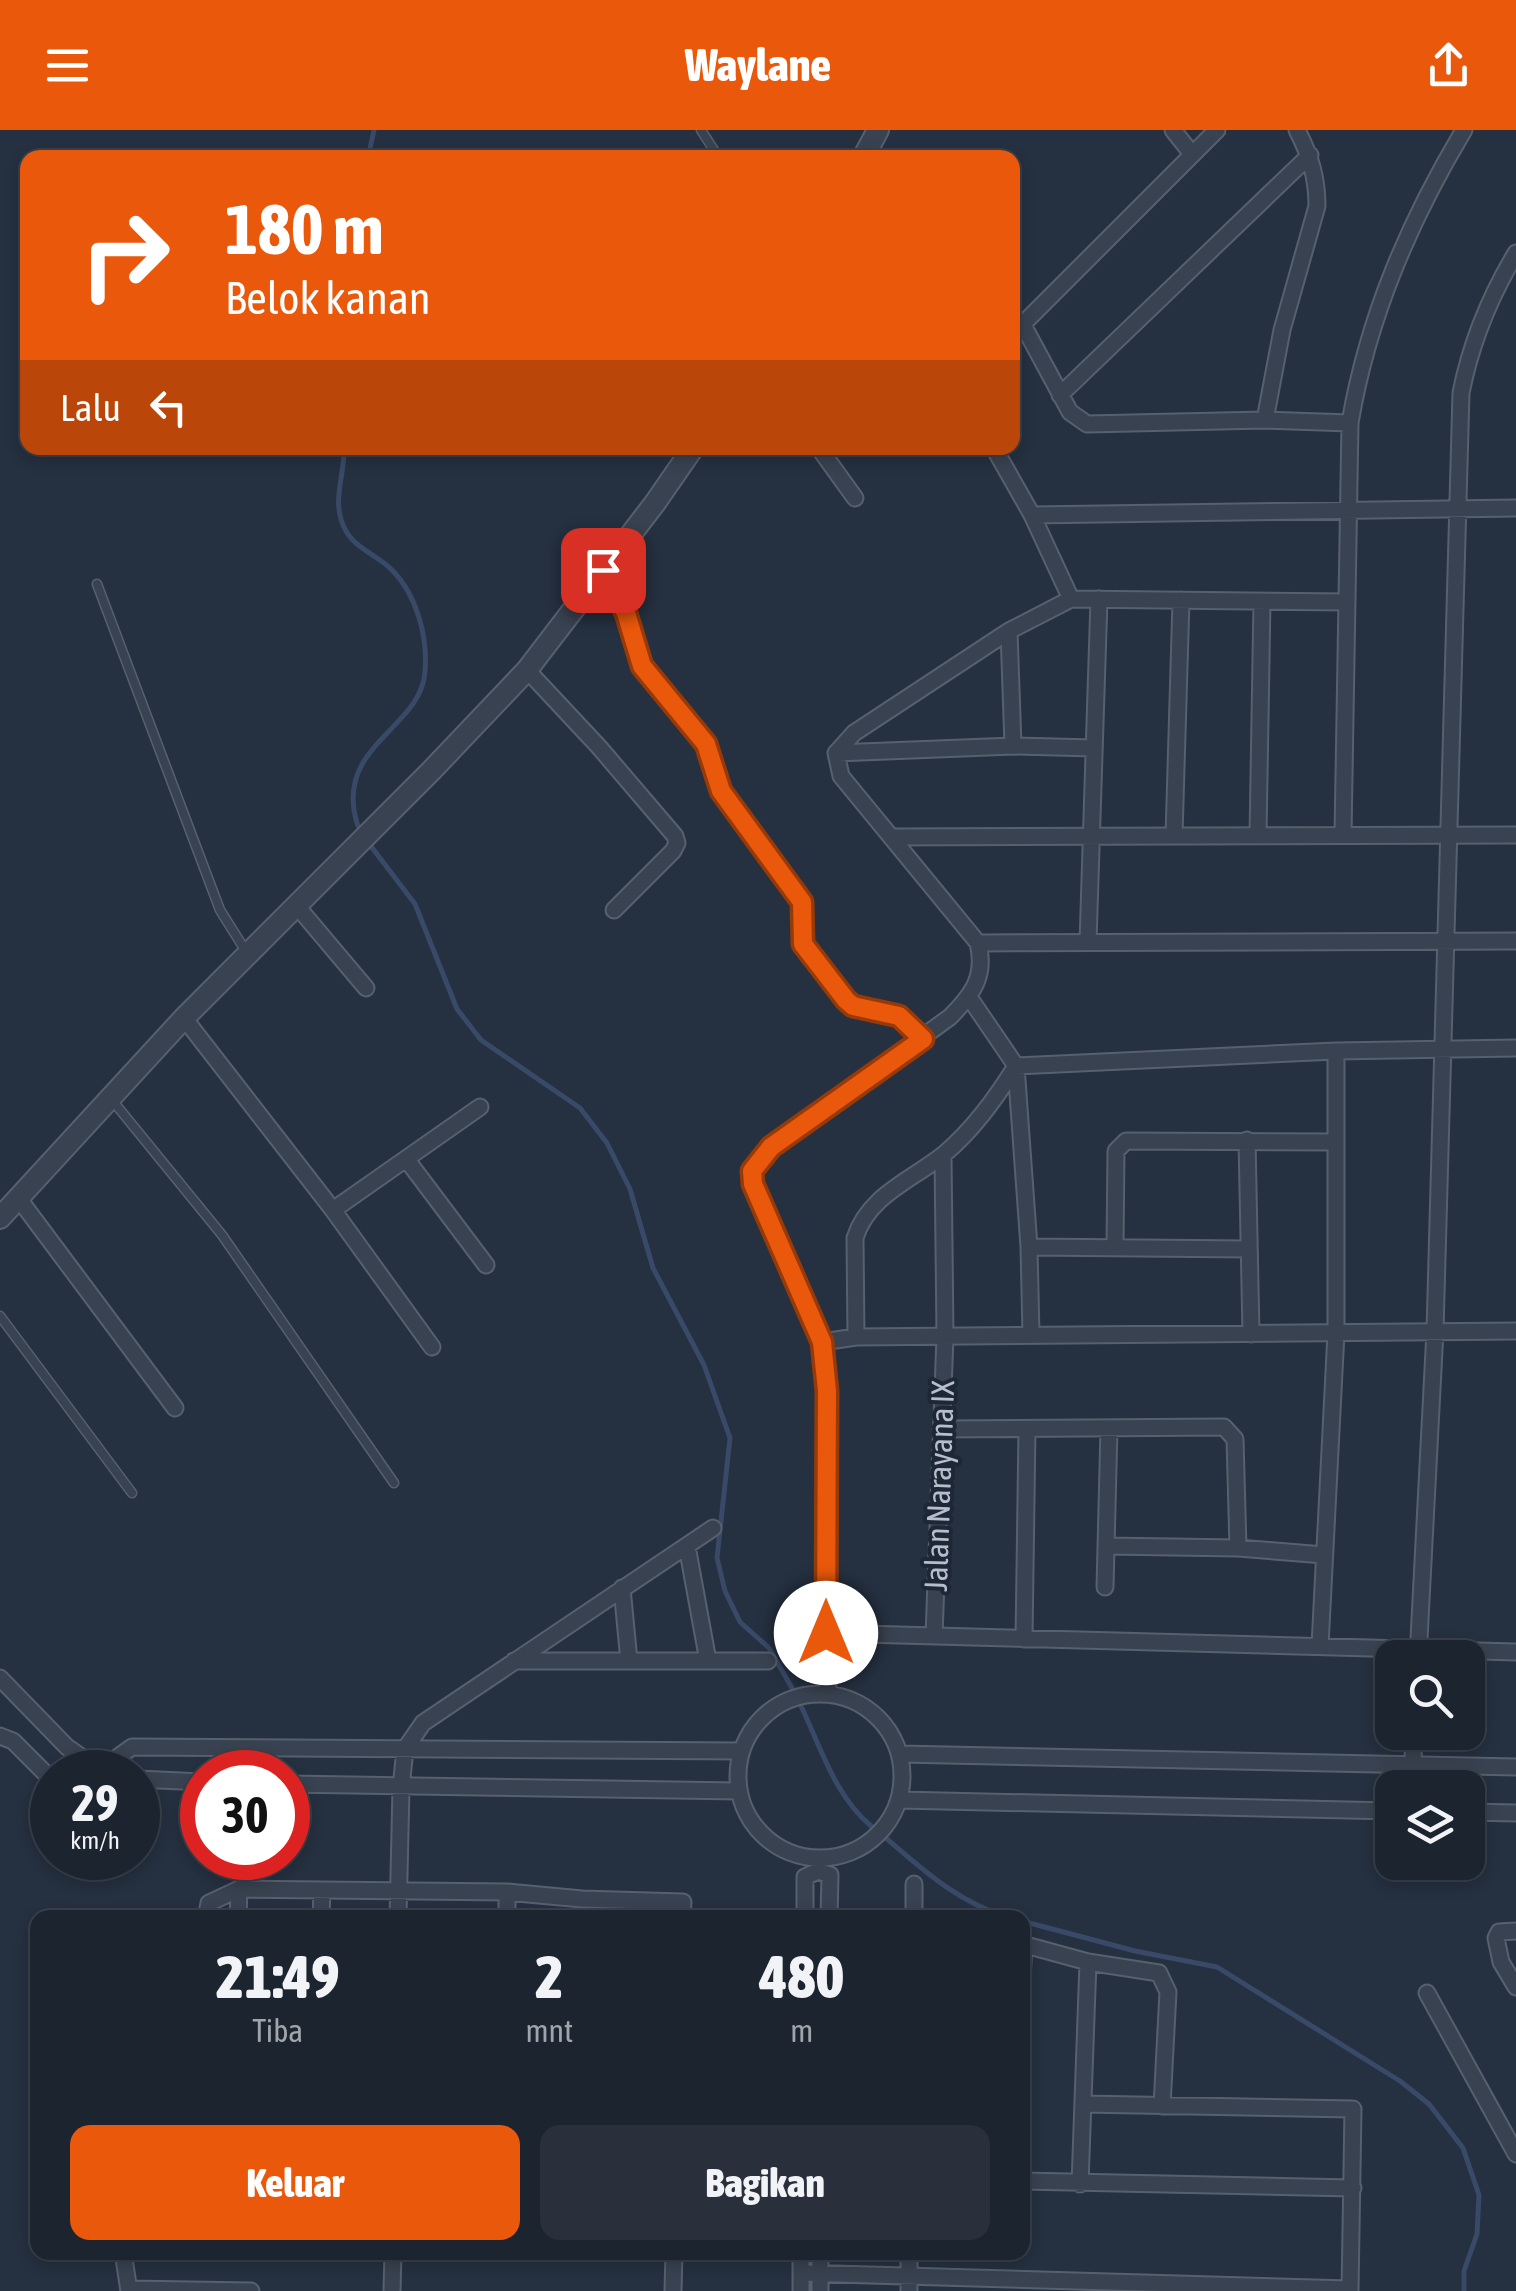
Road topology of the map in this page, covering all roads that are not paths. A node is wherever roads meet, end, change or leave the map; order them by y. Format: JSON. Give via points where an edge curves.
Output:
{"nodes":[{"id":1,"x":1173,"y":130,"type":"edge"},
{"id":2,"x":1216,"y":130,"type":"edge"},
{"id":3,"x":1297,"y":130,"type":"edge"},
{"id":4,"x":1464,"y":130,"type":"edge"},
{"id":5,"x":1192,"y":154,"type":"junction"},
{"id":6,"x":1310,"y":155,"type":"junction"},
{"id":7,"x":1516,"y":253,"type":"edge"},
{"id":8,"x":1020,"y":328,"type":"edge"},
{"id":9,"x":1020,"y":333,"type":"edge"},
{"id":10,"x":1060,"y":395,"type":"junction"},
{"id":11,"x":1265,"y":420,"type":"junction"},
{"id":12,"x":1350,"y":423,"type":"junction"},
{"id":13,"x":688,"y":455,"type":"edge"},
{"id":14,"x":824,"y":455,"type":"edge"},
{"id":15,"x":998,"y":455,"type":"edge"},
{"id":16,"x":854,"y":498,"type":"dead end"},
{"id":17,"x":1516,"y":508,"type":"edge"},
{"id":18,"x":1457,"y":509,"type":"junction"},
{"id":19,"x":1349,"y":510,"type":"junction"},
{"id":20,"x":1032,"y":515,"type":"junction"},
{"id":21,"x":603,"y":570,"type":"junction"},
{"id":22,"x":97,"y":584,"type":"dead end"},
{"id":23,"x":1099,"y":599,"type":"junction"},
{"id":24,"x":1070,"y":600,"type":"junction"},
{"id":25,"x":1181,"y":600,"type":"junction"},
{"id":26,"x":1262,"y":601,"type":"junction"},
{"id":27,"x":1347,"y":602,"type":"junction"},
{"id":28,"x":1009,"y":631,"type":"junction"},
{"id":29,"x":527,"y":670,"type":"junction"},
{"id":30,"x":1013,"y":746,"type":"junction"},
{"id":31,"x":1094,"y":748,"type":"junction"},
{"id":32,"x":836,"y":752,"type":"junction"},
{"id":33,"x":1342,"y":835,"type":"junction"},
{"id":34,"x":1449,"y":835,"type":"junction"},
{"id":35,"x":1092,"y":836,"type":"junction"},
{"id":36,"x":1174,"y":836,"type":"junction"},
{"id":37,"x":1258,"y":836,"type":"junction"},
{"id":38,"x":1516,"y":836,"type":"edge"},
{"id":39,"x":892,"y":837,"type":"junction"},
{"id":40,"x":296,"y":905,"type":"junction"},
{"id":41,"x":614,"y":910,"type":"dead end"},
{"id":42,"x":1446,"y":941,"type":"junction"},
{"id":43,"x":1516,"y":941,"type":"edge"},
{"id":44,"x":1088,"y":942,"type":"junction"},
{"id":45,"x":978,"y":943,"type":"junction"},
{"id":46,"x":247,"y":953,"type":"junction"},
{"id":47,"x":366,"y":988,"type":"dead end"},
{"id":48,"x":969,"y":997,"type":"junction"},
{"id":49,"x":184,"y":1018,"type":"junction"},
{"id":50,"x":923,"y":1039,"type":"junction"},
{"id":51,"x":1442,"y":1048,"type":"junction"},
{"id":52,"x":1516,"y":1048,"type":"edge"},
{"id":53,"x":1336,"y":1052,"type":"junction"},
{"id":54,"x":1016,"y":1066,"type":"junction"},
{"id":55,"x":110,"y":1097,"type":"junction"},
{"id":56,"x":480,"y":1107,"type":"dead end"},
{"id":57,"x":1247,"y":1140,"type":"junction"},
{"id":58,"x":1336,"y":1142,"type":"junction"},
{"id":59,"x":943,"y":1155,"type":"junction"},
{"id":60,"x":407,"y":1160,"type":"junction"},
{"id":61,"x":19,"y":1199,"type":"junction"},
{"id":62,"x":333,"y":1210,"type":"junction"},
{"id":63,"x":0,"y":1218,"type":"edge"},
{"id":64,"x":1029,"y":1247,"type":"junction"},
{"id":65,"x":1115,"y":1248,"type":"junction"},
{"id":66,"x":1249,"y":1248,"type":"junction"},
{"id":67,"x":486,"y":1264,"type":"dead end"},
{"id":68,"x":0,"y":1316,"type":"edge"},
{"id":69,"x":1436,"y":1331,"type":"junction"},
{"id":70,"x":1516,"y":1331,"type":"edge"},
{"id":71,"x":1336,"y":1333,"type":"junction"},
{"id":72,"x":1251,"y":1334,"type":"junction"},
{"id":73,"x":1031,"y":1335,"type":"junction"},
{"id":74,"x":944,"y":1336,"type":"junction"},
{"id":75,"x":856,"y":1337,"type":"junction"},
{"id":76,"x":822,"y":1342,"type":"junction"},
{"id":77,"x":432,"y":1347,"type":"dead end"},
{"id":78,"x":175,"y":1408,"type":"dead end"},
{"id":79,"x":1109,"y":1428,"type":"junction"},
{"id":80,"x":941,"y":1429,"type":"junction"},
{"id":81,"x":1027,"y":1429,"type":"junction"},
{"id":82,"x":394,"y":1482,"type":"dead end"},
{"id":83,"x":132,"y":1492,"type":"dead end"},
{"id":84,"x":713,"y":1528,"type":"dead end"},
{"id":85,"x":687,"y":1546,"type":"junction"},
{"id":86,"x":1106,"y":1546,"type":"junction"},
{"id":87,"x":1238,"y":1548,"type":"junction"},
{"id":88,"x":1324,"y":1555,"type":"junction"},
{"id":89,"x":1105,"y":1587,"type":"dead end"},
{"id":90,"x":622,"y":1588,"type":"junction"},
{"id":91,"x":826,"y":1633,"type":"junction"},
{"id":92,"x":934,"y":1636,"type":"junction"},
{"id":93,"x":1024,"y":1639,"type":"junction"},
{"id":94,"x":1419,"y":1640,"type":"edge"},
{"id":95,"x":1320,"y":1646,"type":"junction"},
{"id":96,"x":1375,"y":1650,"type":"edge"},
{"id":97,"x":1485,"y":1652,"type":"edge"},
{"id":98,"x":1516,"y":1652,"type":"edge"},
{"id":99,"x":514,"y":1661,"type":"junction"},
{"id":100,"x":629,"y":1661,"type":"junction"},
{"id":101,"x":708,"y":1661,"type":"junction"},
{"id":102,"x":768,"y":1661,"type":"dead end"},
{"id":103,"x":0,"y":1678,"type":"edge"},
{"id":104,"x":828,"y":1694,"type":"junction"},
{"id":105,"x":0,"y":1736,"type":"edge"},
{"id":106,"x":406,"y":1748,"type":"junction"},
{"id":107,"x":70,"y":1750,"type":"edge"},
{"id":108,"x":126,"y":1750,"type":"edge"},
{"id":109,"x":742,"y":1750,"type":"junction"},
{"id":110,"x":1413,"y":1750,"type":"edge"},
{"id":111,"x":900,"y":1754,"type":"junction"},
{"id":112,"x":30,"y":1758,"type":"edge"},
{"id":113,"x":1412,"y":1765,"type":"junction"},
{"id":114,"x":1516,"y":1768,"type":"edge"},
{"id":115,"x":1412,"y":1770,"type":"edge"},
{"id":116,"x":310,"y":1785,"type":"edge"},
{"id":117,"x":401,"y":1788,"type":"junction"},
{"id":118,"x":738,"y":1792,"type":"junction"},
{"id":119,"x":899,"y":1800,"type":"junction"},
{"id":120,"x":1375,"y":1811,"type":"edge"},
{"id":121,"x":1485,"y":1813,"type":"edge"},
{"id":122,"x":1516,"y":1814,"type":"edge"},
{"id":123,"x":914,"y":1884,"type":"dead end"},
{"id":124,"x":239,"y":1889,"type":"junction"},
{"id":125,"x":322,"y":1890,"type":"junction"},
{"id":126,"x":399,"y":1890,"type":"junction"},
{"id":127,"x":508,"y":1892,"type":"junction"},
{"id":128,"x":582,"y":1899,"type":"junction"},
{"id":129,"x":208,"y":1910,"type":"edge"},
{"id":130,"x":238,"y":1910,"type":"edge"},
{"id":131,"x":321,"y":1910,"type":"edge"},
{"id":132,"x":398,"y":1910,"type":"edge"},
{"id":133,"x":507,"y":1910,"type":"edge"},
{"id":134,"x":582,"y":1910,"type":"edge"},
{"id":135,"x":682,"y":1910,"type":"edge"},
{"id":136,"x":805,"y":1910,"type":"edge"},
{"id":137,"x":829,"y":1910,"type":"edge"},
{"id":138,"x":914,"y":1910,"type":"edge"},
{"id":139,"x":1516,"y":1931,"type":"edge"},
{"id":140,"x":1030,"y":1946,"type":"edge"},
{"id":141,"x":1088,"y":1962,"type":"junction"},
{"id":142,"x":1516,"y":1987,"type":"edge"},
{"id":143,"x":1427,"y":1993,"type":"dead end"},
{"id":144,"x":1083,"y":2104,"type":"junction"},
{"id":145,"x":1162,"y":2106,"type":"junction"},
{"id":146,"x":1516,"y":2154,"type":"edge"},
{"id":147,"x":1030,"y":2182,"type":"edge"},
{"id":148,"x":1080,"y":2184,"type":"junction"},
{"id":149,"x":1353,"y":2188,"type":"junction"},
{"id":150,"x":124,"y":2260,"type":"edge"},
{"id":151,"x":393,"y":2260,"type":"edge"},
{"id":152,"x":674,"y":2260,"type":"edge"},
{"id":153,"x":801,"y":2260,"type":"edge"},
{"id":154,"x":820,"y":2260,"type":"edge"},
{"id":155,"x":801,"y":2273,"type":"junction"},
{"id":156,"x":820,"y":2274,"type":"junction"},
{"id":157,"x":909,"y":2284,"type":"edge"},
{"id":158,"x":129,"y":2290,"type":"edge"},
{"id":159,"x":1350,"y":2290,"type":"edge"},
{"id":160,"x":251,"y":2291,"type":"edge"},
{"id":161,"x":392,"y":2291,"type":"edge"},
{"id":162,"x":673,"y":2291,"type":"edge"},
{"id":163,"x":801,"y":2291,"type":"edge"},
{"id":164,"x":820,"y":2291,"type":"edge"}],
"edges":[{"from":1,"to":5,"type":"street"},
{"from":2,"to":5,"type":"street"},
{"from":3,"to":6,"type":"street"},
{"from":4,"to":12,"type":"street","via":[[1388,280]]},
{"from":5,"to":8,"type":"street"},
{"from":6,"to":10,"type":"street"},
{"from":6,"to":11,"type":"street","via":[[1317,206]]},
{"from":7,"to":18,"type":"street","via":[[1469,352]]},
{"from":9,"to":10,"type":"street"},
{"from":10,"to":11,"type":"street","via":[[1075,417],[1098,426]]},
{"from":11,"to":12,"type":"street"},
{"from":12,"to":19,"type":"street"},
{"from":13,"to":21,"type":"street"},
{"from":14,"to":16,"type":"street"},
{"from":15,"to":20,"type":"street"},
{"from":17,"to":18,"type":"street"},
{"from":18,"to":19,"type":"street"},
{"from":18,"to":34,"type":"street"},
{"from":19,"to":20,"type":"street"},
{"from":19,"to":27,"type":"street"},
{"from":20,"to":24,"type":"street"},
{"from":21,"to":29,"type":"street"},
{"from":21,"to":50,"type":"lane","via":[[626,613],[642,666],[699,734],[721,791],[802,902],[803,944],[853,1006],[899,1016]]},
{"from":22,"to":46,"type":"lane","via":[[220,910]]},
{"from":23,"to":24,"type":"street"},
{"from":23,"to":25,"type":"street"},
{"from":23,"to":31,"type":"street"},
{"from":24,"to":28,"type":"street"},
{"from":25,"to":26,"type":"street"},
{"from":25,"to":36,"type":"street"},
{"from":26,"to":27,"type":"street"},
{"from":26,"to":37,"type":"street"},
{"from":27,"to":33,"type":"street"},
{"from":28,"to":30,"type":"street"},
{"from":28,"to":32,"type":"street"},
{"from":29,"to":40,"type":"street"},
{"from":29,"to":41,"type":"street","via":[[676,836],[673,851]]},
{"from":30,"to":31,"type":"street"},
{"from":30,"to":32,"type":"street"},
{"from":31,"to":35,"type":"street"},
{"from":32,"to":39,"type":"street","via":[[841,776]]},
{"from":33,"to":34,"type":"street"},
{"from":33,"to":37,"type":"street"},
{"from":34,"to":38,"type":"street"},
{"from":34,"to":42,"type":"street"},
{"from":35,"to":36,"type":"street"},
{"from":35,"to":39,"type":"street"},
{"from":35,"to":44,"type":"street"},
{"from":36,"to":37,"type":"street"},
{"from":39,"to":45,"type":"street"},
{"from":40,"to":46,"type":"street"},
{"from":40,"to":47,"type":"street"},
{"from":42,"to":43,"type":"street"},
{"from":42,"to":44,"type":"street"},
{"from":42,"to":51,"type":"street"},
{"from":44,"to":45,"type":"street"},
{"from":45,"to":48,"type":"street","via":[[982,968]]},
{"from":46,"to":49,"type":"street"},
{"from":48,"to":50,"type":"street"},
{"from":48,"to":54,"type":"street"},
{"from":49,"to":55,"type":"street"},
{"from":49,"to":62,"type":"street"},
{"from":50,"to":76,"type":"street","via":[[771,1147],[752,1171]]},
{"from":51,"to":52,"type":"street"},
{"from":51,"to":53,"type":"street"},
{"from":51,"to":69,"type":"street"},
{"from":53,"to":54,"type":"street"},
{"from":53,"to":58,"type":"street"},
{"from":54,"to":59,"type":"street"},
{"from":54,"to":64,"type":"street"},
{"from":55,"to":61,"type":"street"},
{"from":55,"to":82,"type":"lane","via":[[222,1235]]},
{"from":56,"to":60,"type":"street"},
{"from":57,"to":58,"type":"street"},
{"from":57,"to":65,"type":"street","via":[[1122,1143],[1116,1151]]},
{"from":57,"to":66,"type":"street"},
{"from":58,"to":71,"type":"street"},
{"from":59,"to":74,"type":"street","name":"Jalan Narayana IX"},
{"from":59,"to":75,"type":"street","via":[[880,1198],[860,1224]]},
{"from":60,"to":62,"type":"street"},
{"from":60,"to":67,"type":"street"},
{"from":61,"to":63,"type":"street"},
{"from":61,"to":78,"type":"street"},
{"from":62,"to":77,"type":"street"},
{"from":64,"to":65,"type":"street"},
{"from":64,"to":73,"type":"street"},
{"from":65,"to":66,"type":"street"},
{"from":66,"to":72,"type":"street"},
{"from":68,"to":83,"type":"lane"},
{"from":69,"to":70,"type":"street"},
{"from":69,"to":71,"type":"street"},
{"from":69,"to":94,"type":"street"},
{"from":71,"to":72,"type":"street"},
{"from":71,"to":88,"type":"street"},
{"from":72,"to":73,"type":"street"},
{"from":73,"to":74,"type":"street"},
{"from":74,"to":75,"type":"street"},
{"from":74,"to":80,"type":"street","name":"Jalan Narayana IX"},
{"from":75,"to":76,"type":"street"},
{"from":76,"to":91,"type":"street"},
{"from":79,"to":81,"type":"street"},
{"from":79,"to":86,"type":"street"},
{"from":79,"to":87,"type":"street","via":[[1217,1426],[1230,1432]]},
{"from":80,"to":81,"type":"street"},
{"from":80,"to":92,"type":"street","name":"Jalan Narayana IX"},
{"from":81,"to":93,"type":"street"},
{"from":84,"to":85,"type":"street"},
{"from":85,"to":90,"type":"street"},
{"from":85,"to":101,"type":"street"},
{"from":86,"to":87,"type":"street"},
{"from":86,"to":89,"type":"street"},
{"from":87,"to":88,"type":"street"},
{"from":88,"to":95,"type":"street"},
{"from":90,"to":99,"type":"street"},
{"from":90,"to":100,"type":"street"},
{"from":91,"to":92,"type":"street"},
{"from":91,"to":104,"type":"street"},
{"from":92,"to":93,"type":"street"},
{"from":93,"to":95,"type":"street"},
{"from":95,"to":96,"type":"street"},
{"from":97,"to":98,"type":"street"},
{"from":99,"to":100,"type":"street"},
{"from":99,"to":106,"type":"street","via":[[423,1723]]},
{"from":100,"to":101,"type":"street"},
{"from":101,"to":102,"type":"street"},
{"from":103,"to":107,"type":"street"},
{"from":104,"to":109,"type":"street","via":[[775,1707],[754,1726]]},
{"from":104,"to":111,"type":"street","via":[[874,1713]]},
{"from":105,"to":112,"type":"street"},
{"from":106,"to":108,"type":"street"},
{"from":106,"to":109,"type":"street"},
{"from":106,"to":117,"type":"street"},
{"from":109,"to":118,"type":"street"},
{"from":110,"to":113,"type":"street"},
{"from":111,"to":113,"type":"street"},
{"from":111,"to":119,"type":"street"},
{"from":113,"to":114,"type":"street"},
{"from":113,"to":115,"type":"street"},
{"from":116,"to":117,"type":"street"},
{"from":117,"to":118,"type":"street"},
{"from":117,"to":126,"type":"street"},
{"from":118,"to":119,"type":"street","via":[[762,1835],[806,1858],[853,1852],[881,1830]]},
{"from":119,"to":120,"type":"street"},
{"from":121,"to":122,"type":"street"},
{"from":123,"to":138,"type":"street"},
{"from":124,"to":125,"type":"street"},
{"from":124,"to":129,"type":"street"},
{"from":124,"to":130,"type":"street"},
{"from":125,"to":126,"type":"street"},
{"from":125,"to":131,"type":"street"},
{"from":126,"to":127,"type":"street"},
{"from":126,"to":132,"type":"street"},
{"from":127,"to":128,"type":"street"},
{"from":127,"to":133,"type":"street"},
{"from":128,"to":134,"type":"street"},
{"from":128,"to":135,"type":"street","via":[[683,1902]]},
{"from":136,"to":137,"type":"street","via":[[805,1877],[818,1871],[830,1875]]},
{"from":139,"to":142,"type":"street","via":[[1496,1938]]},
{"from":140,"to":141,"type":"street"},
{"from":141,"to":144,"type":"street"},
{"from":141,"to":145,"type":"street","via":[[1159,1973],[1168,1992]]},
{"from":143,"to":146,"type":"street"},
{"from":144,"to":145,"type":"street"},
{"from":144,"to":148,"type":"street"},
{"from":145,"to":149,"type":"street","via":[[1353,2109]]},
{"from":147,"to":148,"type":"street"},
{"from":148,"to":149,"type":"street"},
{"from":149,"to":159,"type":"street"},
{"from":150,"to":158,"type":"street"},
{"from":151,"to":161,"type":"street"},
{"from":152,"to":162,"type":"street"},
{"from":153,"to":155,"type":"street"},
{"from":154,"to":156,"type":"street"},
{"from":155,"to":156,"type":"street"},
{"from":155,"to":163,"type":"street"},
{"from":156,"to":157,"type":"street"},
{"from":156,"to":164,"type":"street"},
{"from":157,"to":159,"type":"street"},
{"from":158,"to":160,"type":"street"}]}
